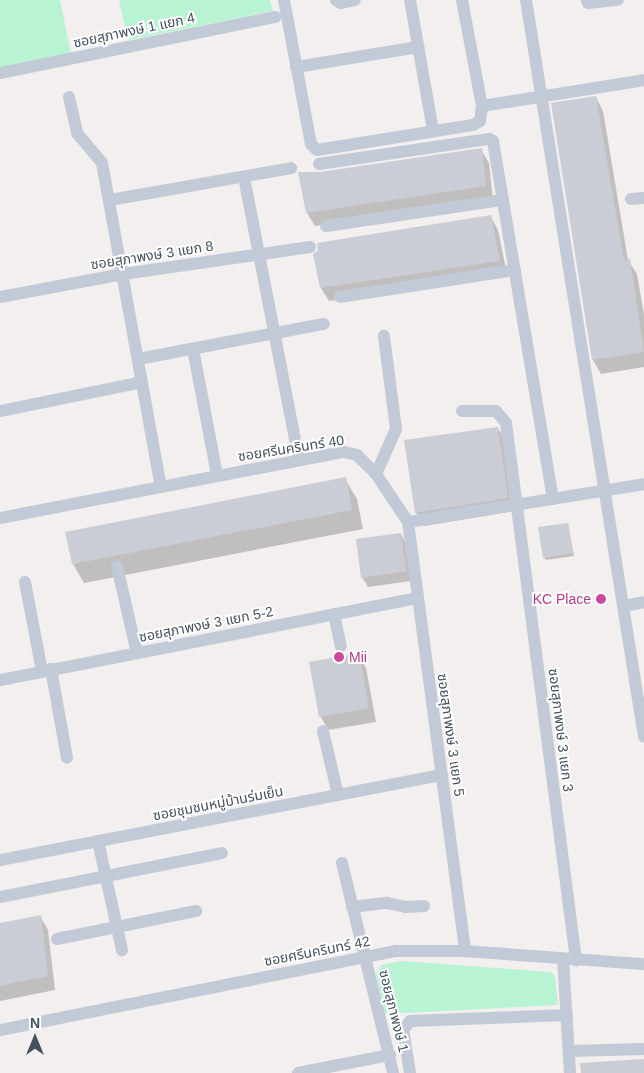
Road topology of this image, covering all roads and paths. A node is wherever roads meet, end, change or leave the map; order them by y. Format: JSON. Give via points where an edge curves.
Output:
{"nodes":[{"id":1,"x":284,"y":0,"type":"edge"},
{"id":2,"x":336,"y":0,"type":"edge"},
{"id":3,"x":355,"y":0,"type":"edge"},
{"id":4,"x":411,"y":0,"type":"edge"},
{"id":5,"x":462,"y":0,"type":"edge"},
{"id":6,"x":526,"y":0,"type":"edge"},
{"id":7,"x":586,"y":0,"type":"edge"},
{"id":8,"x":618,"y":0,"type":"edge"},
{"id":9,"x":274,"y":17,"type":"dead end"},
{"id":10,"x":418,"y":47,"type":"junction"},
{"id":11,"x":296,"y":67,"type":"junction"},
{"id":12,"x":0,"y":73,"type":"edge"},
{"id":13,"x":644,"y":80,"type":"edge"},
{"id":14,"x":69,"y":97,"type":"dead end"},
{"id":15,"x":542,"y":97,"type":"junction"},
{"id":16,"x":482,"y":106,"type":"junction"},
{"id":17,"x":433,"y":131,"type":"junction"},
{"id":18,"x":319,"y":164,"type":"dead end"},
{"id":19,"x":290,"y":168,"type":"dead end"},
{"id":20,"x":244,"y":176,"type":"junction"},
{"id":21,"x":644,"y":198,"type":"edge"},
{"id":22,"x":631,"y":199,"type":"dead end"},
{"id":23,"x":110,"y":200,"type":"junction"},
{"id":24,"x":503,"y":200,"type":"junction"},
{"id":25,"x":326,"y":226,"type":"dead end"},
{"id":26,"x":310,"y":247,"type":"dead end"},
{"id":27,"x":261,"y":254,"type":"junction"},
{"id":28,"x":514,"y":270,"type":"junction"},
{"id":29,"x":123,"y":274,"type":"junction"},
{"id":30,"x":0,"y":297,"type":"edge"},
{"id":31,"x":340,"y":297,"type":"dead end"},
{"id":32,"x":324,"y":324,"type":"dead end"},
{"id":33,"x":276,"y":334,"type":"junction"},
{"id":34,"x":384,"y":336,"type":"dead end"},
{"id":35,"x":194,"y":349,"type":"junction"},
{"id":36,"x":138,"y":359,"type":"junction"},
{"id":37,"x":142,"y":382,"type":"junction"},
{"id":38,"x":0,"y":411,"type":"edge"},
{"id":39,"x":462,"y":411,"type":"dead end"},
{"id":40,"x":299,"y":460,"type":"junction"},
{"id":41,"x":376,"y":474,"type":"junction"},
{"id":42,"x":217,"y":475,"type":"junction"},
{"id":43,"x":644,"y":484,"type":"edge"},
{"id":44,"x":161,"y":487,"type":"junction"},
{"id":45,"x":606,"y":491,"type":"junction"},
{"id":46,"x":553,"y":499,"type":"junction"},
{"id":47,"x":517,"y":504,"type":"junction"},
{"id":48,"x":0,"y":518,"type":"edge"},
{"id":49,"x":408,"y":522,"type":"junction"},
{"id":50,"x":117,"y":566,"type":"dead end"},
{"id":51,"x":25,"y":582,"type":"dead end"},
{"id":52,"x":418,"y":598,"type":"junction"},
{"id":53,"x":644,"y":602,"type":"edge"},
{"id":54,"x":624,"y":606,"type":"junction"},
{"id":55,"x":334,"y":614,"type":"junction"},
{"id":56,"x":341,"y":646,"type":"dead end"},
{"id":57,"x":137,"y":653,"type":"junction"},
{"id":58,"x":47,"y":670,"type":"junction"},
{"id":59,"x":0,"y":680,"type":"edge"},
{"id":60,"x":323,"y":730,"type":"dead end"},
{"id":61,"x":643,"y":730,"type":"edge"},
{"id":62,"x":67,"y":758,"type":"dead end"},
{"id":63,"x":442,"y":775,"type":"junction"},
{"id":64,"x":338,"y":795,"type":"junction"},
{"id":65,"x":98,"y":841,"type":"junction"},
{"id":66,"x":222,"y":853,"type":"dead end"},
{"id":67,"x":0,"y":860,"type":"edge"},
{"id":68,"x":342,"y":863,"type":"dead end"},
{"id":69,"x":106,"y":877,"type":"junction"},
{"id":70,"x":0,"y":897,"type":"edge"},
{"id":71,"x":424,"y":906,"type":"dead end"},
{"id":72,"x":352,"y":907,"type":"junction"},
{"id":73,"x":196,"y":911,"type":"dead end"},
{"id":74,"x":117,"y":928,"type":"junction"},
{"id":75,"x":57,"y":939,"type":"dead end"},
{"id":76,"x":122,"y":950,"type":"dead end"},
{"id":77,"x":465,"y":951,"type":"junction"},
{"id":78,"x":365,"y":957,"type":"junction"},
{"id":79,"x":563,"y":959,"type":"junction"},
{"id":80,"x":576,"y":960,"type":"junction"},
{"id":81,"x":644,"y":964,"type":"edge"},
{"id":82,"x":567,"y":1015,"type":"junction"},
{"id":83,"x":0,"y":1030,"type":"edge"},
{"id":84,"x":644,"y":1049,"type":"edge"},
{"id":85,"x":569,"y":1050,"type":"junction"},
{"id":86,"x":390,"y":1055,"type":"junction"},
{"id":87,"x":298,"y":1073,"type":"edge"},
{"id":88,"x":394,"y":1073,"type":"edge"},
{"id":89,"x":410,"y":1073,"type":"edge"},
{"id":90,"x":570,"y":1073,"type":"edge"}],
"edges":[{"from":1,"to":11,"type":"street"},
{"from":2,"to":3,"type":"street","via":[[341,3]]},
{"from":4,"to":10,"type":"street"},
{"from":5,"to":16,"type":"street"},
{"from":6,"to":15,"type":"street"},
{"from":7,"to":8,"type":"street","via":[[588,3]]},
{"from":9,"to":12,"type":"street","name":"ซอยสุภาพงษ์ 1 แยก 4"},
{"from":10,"to":11,"type":"street"},
{"from":10,"to":17,"type":"street"},
{"from":11,"to":17,"type":"street","via":[[315,150]]},
{"from":13,"to":15,"type":"street"},
{"from":14,"to":23,"type":"street","via":[[76,133],[102,163]]},
{"from":15,"to":16,"type":"street"},
{"from":15,"to":45,"type":"street"},
{"from":16,"to":17,"type":"street","via":[[478,123]]},
{"from":18,"to":24,"type":"street","via":[[489,138],[495,146]]},
{"from":19,"to":20,"type":"street"},
{"from":20,"to":23,"type":"street"},
{"from":20,"to":27,"type":"street"},
{"from":21,"to":22,"type":"street"},
{"from":23,"to":29,"type":"street"},
{"from":24,"to":25,"type":"street"},
{"from":24,"to":28,"type":"street"},
{"from":26,"to":27,"type":"street","name":"ซอยสุภาพงษ์ 3 แยก 8"},
{"from":27,"to":29,"type":"street","name":"ซอยสุภาพงษ์ 3 แยก 8"},
{"from":27,"to":33,"type":"street"},
{"from":28,"to":31,"type":"street"},
{"from":28,"to":46,"type":"street"},
{"from":29,"to":30,"type":"street","name":"ซอยสุภาพงษ์ 3 แยก 8"},
{"from":29,"to":36,"type":"street"},
{"from":32,"to":33,"type":"street"},
{"from":33,"to":35,"type":"street"},
{"from":33,"to":40,"type":"street"},
{"from":34,"to":41,"type":"street","via":[[396,429]]},
{"from":35,"to":36,"type":"street"},
{"from":35,"to":42,"type":"street"},
{"from":36,"to":37,"type":"street"},
{"from":37,"to":38,"type":"street"},
{"from":37,"to":44,"type":"street"},
{"from":39,"to":47,"type":"street","name":"ซอยสุภาพงษ์ 3 แยก 3","via":[[491,410],[501,414],[506,423]]},
{"from":40,"to":41,"type":"street","name":"ซอยศรีนครินทร์ 40","via":[[352,452]]},
{"from":40,"to":42,"type":"street","name":"ซอยศรีนครินทร์ 40"},
{"from":41,"to":49,"type":"street","name":"ซอยศรีนครินทร์ 40"},
{"from":42,"to":44,"type":"street","name":"ซอยศรีนครินทร์ 40"},
{"from":43,"to":45,"type":"street"},
{"from":44,"to":48,"type":"street","name":"ซอยศรีนครินทร์ 40"},
{"from":45,"to":46,"type":"street"},
{"from":45,"to":54,"type":"street"},
{"from":46,"to":47,"type":"street"},
{"from":47,"to":49,"type":"street"},
{"from":47,"to":80,"type":"street","name":"ซอยสุภาพงษ์ 3 แยก 3"},
{"from":49,"to":52,"type":"street","name":"ซอยสุภาพงษ์ 3 แยก 5"},
{"from":50,"to":57,"type":"street"},
{"from":51,"to":58,"type":"street"},
{"from":52,"to":55,"type":"street","name":"ซอยสุภาพงษ์ 3 แยก 5-2"},
{"from":52,"to":63,"type":"street","name":"ซอยสุภาพงษ์ 3 แยก 5"},
{"from":53,"to":54,"type":"street"},
{"from":54,"to":61,"type":"street"},
{"from":55,"to":56,"type":"street"},
{"from":55,"to":57,"type":"street","name":"ซอยสุภาพงษ์ 3 แยก 5-2"},
{"from":57,"to":58,"type":"street","name":"ซอยสุภาพงษ์ 3 แยก 5-2"},
{"from":58,"to":59,"type":"street","name":"ซอยสุภาพงษ์ 3 แยก 5-2"},
{"from":58,"to":62,"type":"street"},
{"from":60,"to":64,"type":"street"},
{"from":63,"to":64,"type":"street","name":"ซอยชุมชนหมู่บ้านร่มเย็น"},
{"from":63,"to":77,"type":"street","name":"ซอยสุภาพงษ์ 3 แยก 5"},
{"from":64,"to":65,"type":"street","name":"ซอยชุมชนหมู่บ้านร่มเย็น"},
{"from":65,"to":67,"type":"street","name":"ซอยชุมชนหมู่บ้านร่มเย็น"},
{"from":65,"to":69,"type":"street"},
{"from":66,"to":69,"type":"street"},
{"from":68,"to":72,"type":"street","name":"ซอยสุภาพงษ์ 1"},
{"from":69,"to":70,"type":"street"},
{"from":69,"to":74,"type":"street"},
{"from":71,"to":72,"type":"street","via":[[386,903]]},
{"from":72,"to":78,"type":"street","name":"ซอยสุภาพงษ์ 1"},
{"from":73,"to":74,"type":"street"},
{"from":74,"to":75,"type":"street"},
{"from":74,"to":76,"type":"street"},
{"from":77,"to":78,"type":"street","name":"ซอยศรีนครินทร์ 42","via":[[413,950]]},
{"from":77,"to":79,"type":"street","name":"ซอยศรีนครินทร์ 42"},
{"from":78,"to":83,"type":"street","name":"ซอยศรีนครินทร์ 42"},
{"from":78,"to":86,"type":"street","name":"ซอยสุภาพงษ์ 1"},
{"from":79,"to":80,"type":"street","name":"ซอยศรีนครินทร์ 42"},
{"from":79,"to":82,"type":"street"},
{"from":80,"to":81,"type":"street","name":"ซอยศรีนครินทร์ 42"},
{"from":82,"to":85,"type":"street"},
{"from":82,"to":89,"type":"street","via":[[410,1021],[402,1030]]},
{"from":84,"to":85,"type":"street"},
{"from":85,"to":90,"type":"street"},
{"from":86,"to":87,"type":"street"},
{"from":86,"to":88,"type":"street","name":"ซอยสุภาพงษ์ 1"}]}
